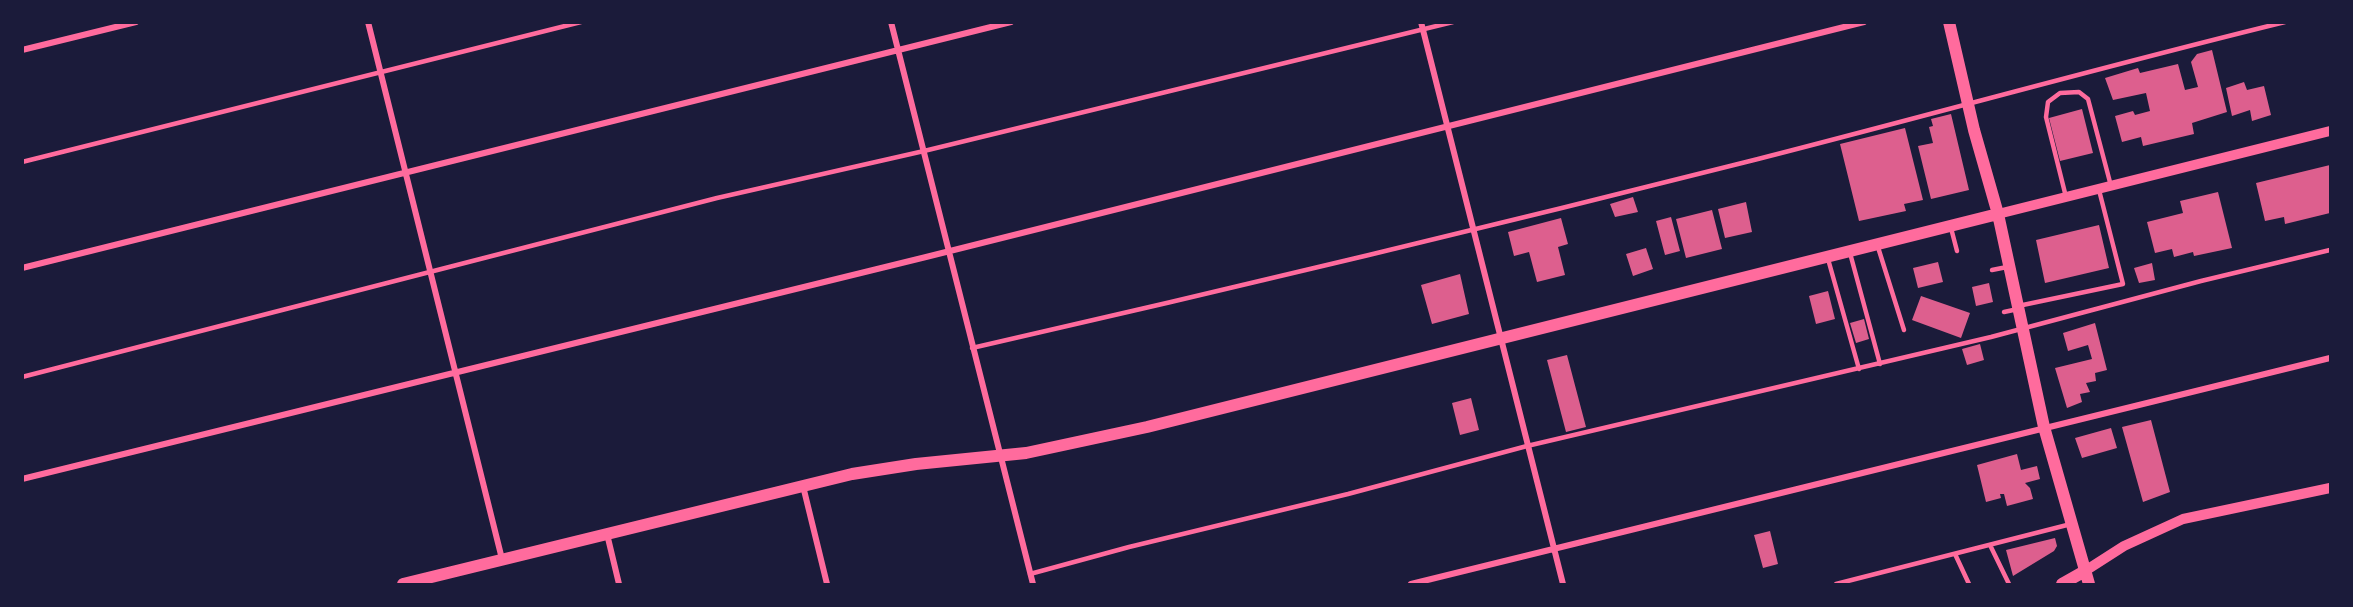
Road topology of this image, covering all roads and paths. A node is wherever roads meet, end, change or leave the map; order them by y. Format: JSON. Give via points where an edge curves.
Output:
{"nodes":[{"id":1,"x":136,"y":22,"type":"edge"},
{"id":2,"x":368,"y":22,"type":"edge"},
{"id":3,"x":581,"y":22,"type":"edge"},
{"id":4,"x":891,"y":22,"type":"edge"},
{"id":5,"x":1011,"y":22,"type":"edge"},
{"id":6,"x":1421,"y":22,"type":"edge"},
{"id":7,"x":1453,"y":22,"type":"edge"},
{"id":8,"x":1864,"y":22,"type":"edge"},
{"id":9,"x":1949,"y":22,"type":"edge"},
{"id":10,"x":2285,"y":22,"type":"edge"},
{"id":11,"x":1423,"y":30,"type":"junction"},
{"id":12,"x":22,"y":50,"type":"edge"},
{"id":13,"x":898,"y":50,"type":"junction"},
{"id":14,"x":382,"y":74,"type":"junction"},
{"id":15,"x":1968,"y":103,"type":"junction"},
{"id":16,"x":1446,"y":128,"type":"junction"},
{"id":17,"x":2331,"y":131,"type":"edge"},
{"id":18,"x":924,"y":151,"type":"junction"},
{"id":19,"x":22,"y":162,"type":"edge"},
{"id":20,"x":405,"y":174,"type":"junction"},
{"id":21,"x":2111,"y":186,"type":"junction"},
{"id":22,"x":2099,"y":189,"type":"junction"},
{"id":23,"x":2066,"y":197,"type":"junction"},
{"id":24,"x":1998,"y":214,"type":"junction"},
{"id":25,"x":1950,"y":226,"type":"junction"},
{"id":26,"x":1473,"y":230,"type":"junction"},
{"id":27,"x":1876,"y":244,"type":"junction"},
{"id":28,"x":2331,"y":250,"type":"edge"},
{"id":29,"x":948,"y":251,"type":"junction"},
{"id":30,"x":1850,"y":251,"type":"junction"},
{"id":31,"x":1957,"y":251,"type":"dead end"},
{"id":32,"x":1828,"y":256,"type":"junction"},
{"id":33,"x":2009,"y":266,"type":"junction"},
{"id":34,"x":22,"y":268,"type":"edge"},
{"id":35,"x":1992,"y":270,"type":"dead end"},
{"id":36,"x":431,"y":273,"type":"junction"},
{"id":37,"x":2018,"y":307,"type":"junction"},
{"id":38,"x":2004,"y":312,"type":"dead end"},
{"id":39,"x":1990,"y":329,"type":"dead end"},
{"id":40,"x":2023,"y":329,"type":"junction"},
{"id":41,"x":1904,"y":330,"type":"dead end"},
{"id":42,"x":1991,"y":337,"type":"junction"},
{"id":43,"x":1500,"y":340,"type":"junction"},
{"id":44,"x":972,"y":348,"type":"junction"},
{"id":45,"x":2331,"y":358,"type":"edge"},
{"id":46,"x":1880,"y":364,"type":"junction"},
{"id":47,"x":1859,"y":369,"type":"junction"},
{"id":48,"x":456,"y":372,"type":"junction"},
{"id":49,"x":22,"y":377,"type":"edge"},
{"id":50,"x":2044,"y":427,"type":"junction"},
{"id":51,"x":1527,"y":447,"type":"junction"},
{"id":52,"x":1002,"y":456,"type":"junction"},
{"id":53,"x":22,"y":478,"type":"edge"},
{"id":54,"x":803,"y":486,"type":"junction"},
{"id":55,"x":2331,"y":488,"type":"edge"},
{"id":56,"x":2072,"y":524,"type":"junction"},
{"id":57,"x":607,"y":534,"type":"junction"},
{"id":58,"x":1990,"y":545,"type":"junction"},
{"id":59,"x":1553,"y":548,"type":"junction"},
{"id":60,"x":1955,"y":554,"type":"junction"},
{"id":61,"x":502,"y":559,"type":"junction"},
{"id":62,"x":2085,"y":571,"type":"junction"},
{"id":63,"x":1030,"y":574,"type":"junction"},
{"id":64,"x":407,"y":584,"type":"edge"},
{"id":65,"x":619,"y":585,"type":"edge"},
{"id":66,"x":827,"y":585,"type":"edge"},
{"id":67,"x":1033,"y":585,"type":"edge"},
{"id":68,"x":1411,"y":585,"type":"edge"},
{"id":69,"x":1563,"y":585,"type":"edge"},
{"id":70,"x":1836,"y":585,"type":"edge"},
{"id":71,"x":1969,"y":585,"type":"edge"},
{"id":72,"x":2009,"y":585,"type":"edge"},
{"id":73,"x":2062,"y":585,"type":"edge"},
{"id":74,"x":2089,"y":585,"type":"edge"}],
"edges":[{"from":1,"to":12,"type":"street"},
{"from":2,"to":14,"type":"street"},
{"from":3,"to":14,"type":"lane"},
{"from":4,"to":13,"type":"street"},
{"from":5,"to":13,"type":"street"},
{"from":6,"to":11,"type":"street"},
{"from":7,"to":11,"type":"lane"},
{"from":8,"to":16,"type":"street"},
{"from":9,"to":15,"type":"main road"},
{"from":10,"to":15,"type":"lane"},
{"from":11,"to":16,"type":"street"},
{"from":11,"to":18,"type":"lane"},
{"from":13,"to":18,"type":"street"},
{"from":13,"to":20,"type":"street"},
{"from":14,"to":19,"type":"lane"},
{"from":14,"to":20,"type":"street"},
{"from":15,"to":24,"type":"main road"},
{"from":15,"to":26,"type":"lane"},
{"from":16,"to":26,"type":"street"},
{"from":16,"to":29,"type":"street"},
{"from":17,"to":21,"type":"street"},
{"from":18,"to":29,"type":"street"},
{"from":18,"to":36,"type":"lane","via":[[717,198]]},
{"from":20,"to":34,"type":"street"},
{"from":20,"to":36,"type":"street"},
{"from":21,"to":22,"type":"street"},
{"from":21,"to":23,"type":"lane","via":[[2088,99],[2079,92],[2060,93],[2048,102],[2046,117]]},
{"from":22,"to":23,"type":"street"},
{"from":22,"to":37,"type":"lane","via":[[2123,284]]},
{"from":23,"to":24,"type":"street"},
{"from":24,"to":25,"type":"main road"},
{"from":24,"to":33,"type":"main road"},
{"from":25,"to":27,"type":"main road"},
{"from":25,"to":31,"type":"lane"},
{"from":26,"to":43,"type":"street"},
{"from":26,"to":44,"type":"lane"},
{"from":27,"to":30,"type":"main road"},
{"from":27,"to":41,"type":"lane"},
{"from":28,"to":40,"type":"lane"},
{"from":29,"to":44,"type":"street"},
{"from":29,"to":48,"type":"street"},
{"from":30,"to":32,"type":"main road"},
{"from":30,"to":46,"type":"lane"},
{"from":32,"to":43,"type":"main road"},
{"from":32,"to":47,"type":"lane"},
{"from":33,"to":35,"type":"lane"},
{"from":33,"to":37,"type":"main road"},
{"from":36,"to":48,"type":"street"},
{"from":36,"to":49,"type":"lane"},
{"from":37,"to":38,"type":"lane"},
{"from":37,"to":40,"type":"main road"},
{"from":39,"to":42,"type":"lane"},
{"from":40,"to":42,"type":"lane"},
{"from":40,"to":50,"type":"main road"},
{"from":42,"to":46,"type":"lane"},
{"from":43,"to":51,"type":"street"},
{"from":43,"to":52,"type":"main road","via":[[1147,427]]},
{"from":44,"to":52,"type":"street"},
{"from":45,"to":50,"type":"street"},
{"from":46,"to":47,"type":"lane"},
{"from":47,"to":51,"type":"lane"},
{"from":48,"to":53,"type":"street"},
{"from":48,"to":61,"type":"street"},
{"from":50,"to":56,"type":"main road"},
{"from":50,"to":59,"type":"street"},
{"from":51,"to":59,"type":"street"},
{"from":51,"to":63,"type":"lane"},
{"from":52,"to":54,"type":"main road","via":[[883,469]]},
{"from":52,"to":63,"type":"street"},
{"from":54,"to":57,"type":"main road"},
{"from":54,"to":66,"type":"street"},
{"from":55,"to":62,"type":"street","via":[[2183,519],[2124,546]]},
{"from":56,"to":58,"type":"lane"},
{"from":56,"to":62,"type":"main road"},
{"from":57,"to":61,"type":"main road"},
{"from":57,"to":65,"type":"street"},
{"from":58,"to":60,"type":"lane"},
{"from":58,"to":72,"type":"lane"},
{"from":59,"to":68,"type":"street"},
{"from":59,"to":69,"type":"street"},
{"from":60,"to":70,"type":"lane"},
{"from":60,"to":71,"type":"lane"},
{"from":61,"to":64,"type":"main road"},
{"from":62,"to":73,"type":"main road"},
{"from":62,"to":74,"type":"main road"},
{"from":63,"to":67,"type":"street"}]}
